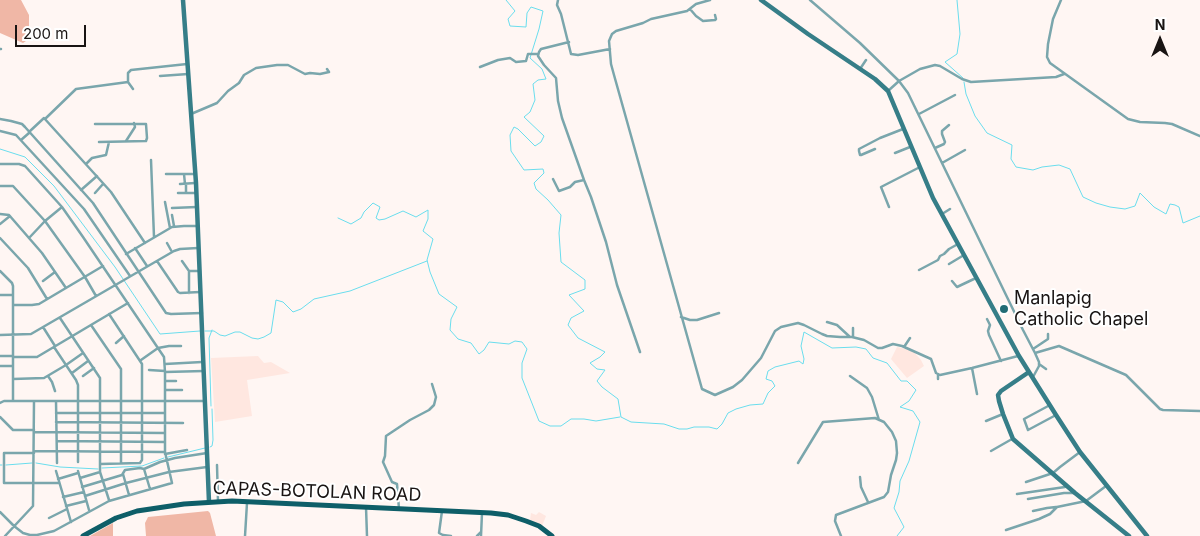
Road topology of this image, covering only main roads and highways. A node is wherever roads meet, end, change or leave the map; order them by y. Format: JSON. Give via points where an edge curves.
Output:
{"nodes":[{"id":1,"x":83,"y":536,"type":"edge"},
{"id":2,"x":552,"y":536,"type":"edge"}],
"edges":[{"from":1,"to":2,"type":"main road","name":"CAPAS-BOTOLAN ROAD","via":[[131,512],[209,502],[508,515],[539,526]]}]}
